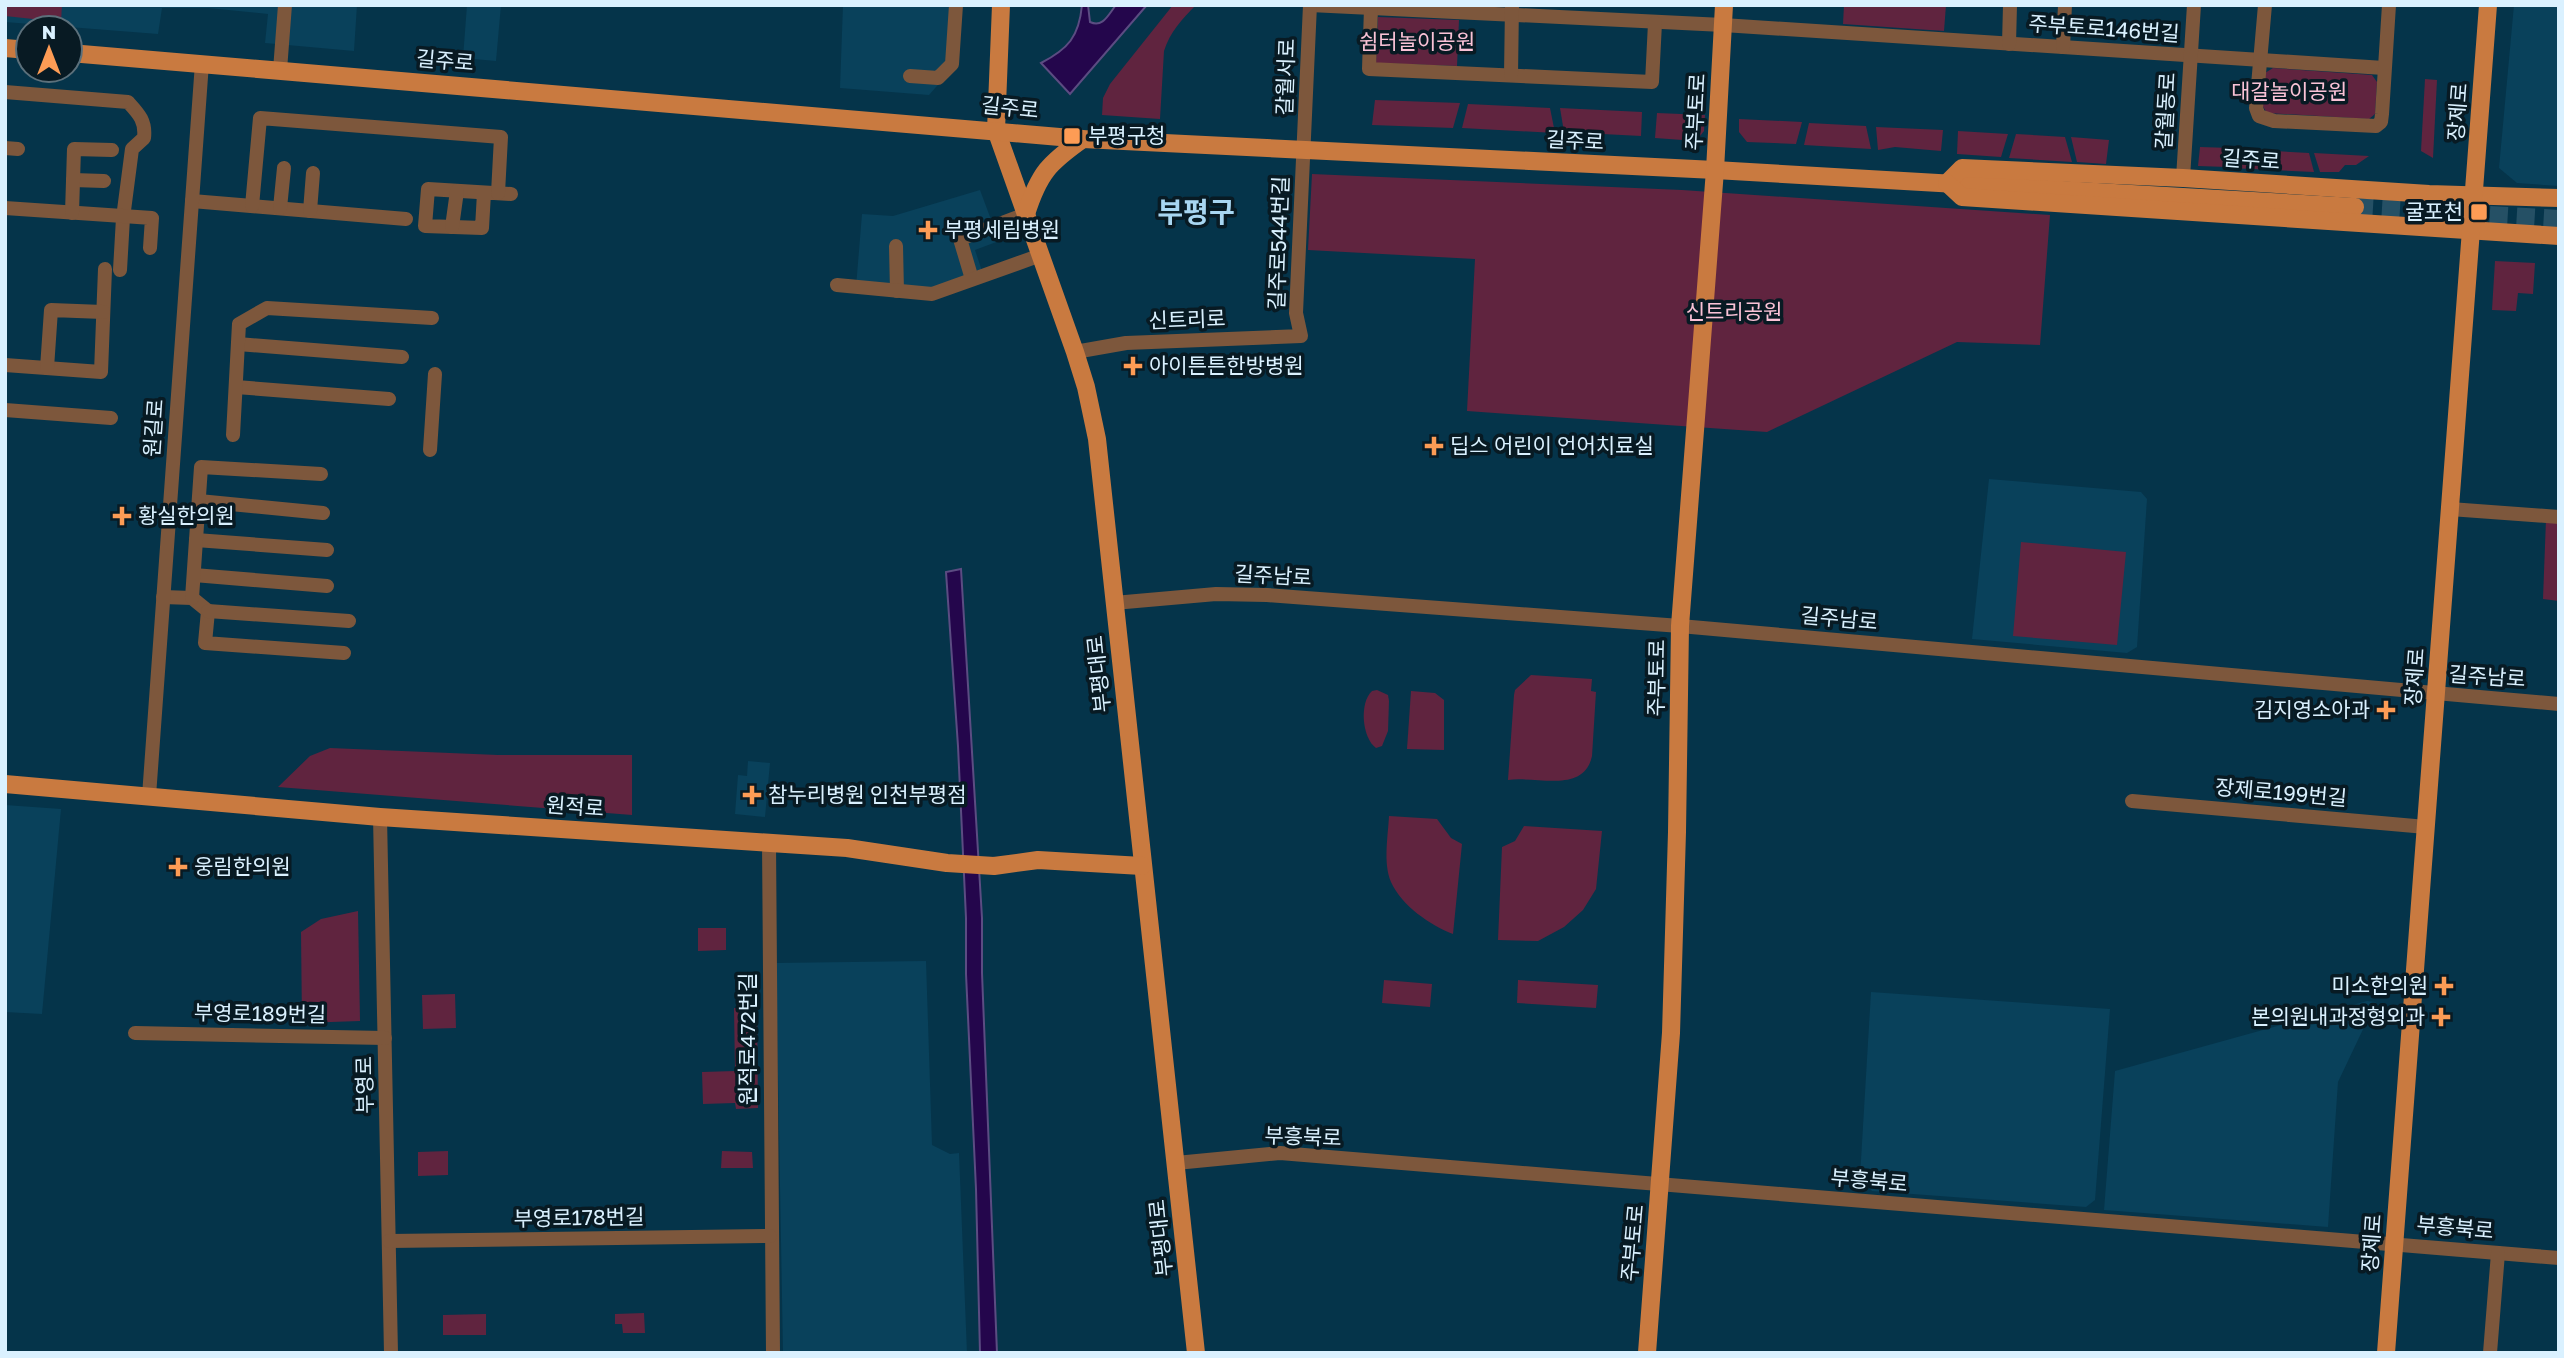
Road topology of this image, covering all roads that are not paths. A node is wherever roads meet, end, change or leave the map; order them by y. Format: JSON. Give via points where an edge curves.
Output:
{"nodes":[{"id":1,"x":285,"y":5,"type":"edge"},
{"id":2,"x":956,"y":5,"type":"edge"},
{"id":3,"x":1000,"y":5,"type":"edge"},
{"id":4,"x":1310,"y":5,"type":"edge"},
{"id":5,"x":1724,"y":5,"type":"edge"},
{"id":6,"x":2010,"y":5,"type":"edge"},
{"id":7,"x":2065,"y":5,"type":"edge"},
{"id":8,"x":2194,"y":5,"type":"edge"},
{"id":9,"x":2265,"y":5,"type":"edge"},
{"id":10,"x":2389,"y":5,"type":"edge"},
{"id":11,"x":2488,"y":5,"type":"edge"},
{"id":12,"x":1371,"y":8,"type":"junction"},
{"id":13,"x":1512,"y":10,"type":"edge"},
{"id":14,"x":1655,"y":23,"type":"junction"},
{"id":15,"x":1723,"y":25,"type":"junction"},
{"id":16,"x":2009,"y":44,"type":"junction"},
{"id":17,"x":2063,"y":47,"type":"junction"},
{"id":18,"x":84,"y":54,"type":"edge"},
{"id":19,"x":2190,"y":56,"type":"junction"},
{"id":20,"x":2260,"y":60,"type":"junction"},
{"id":21,"x":202,"y":63,"type":"junction"},
{"id":22,"x":2384,"y":68,"type":"junction"},
{"id":23,"x":280,"y":70,"type":"junction"},
{"id":24,"x":1511,"y":75,"type":"junction"},
{"id":25,"x":909,"y":76,"type":"dead end"},
{"id":26,"x":5,"y":92,"type":"edge"},
{"id":27,"x":996,"y":130,"type":"junction"},
{"id":28,"x":1083,"y":139,"type":"junction"},
{"id":29,"x":112,"y":150,"type":"dead end"},
{"id":30,"x":1304,"y":151,"type":"junction"},
{"id":31,"x":284,"y":168,"type":"dead end"},
{"id":32,"x":1715,"y":170,"type":"junction"},
{"id":33,"x":313,"y":173,"type":"dead end"},
{"id":34,"x":2183,"y":178,"type":"junction"},
{"id":35,"x":73,"y":180,"type":"junction"},
{"id":36,"x":104,"y":181,"type":"dead end"},
{"id":37,"x":1947,"y":183,"type":"junction"},
{"id":38,"x":457,"y":191,"type":"junction"},
{"id":39,"x":498,"y":193,"type":"junction"},
{"id":40,"x":2474,"y":195,"type":"junction"},
{"id":41,"x":2559,"y":198,"type":"edge"},
{"id":42,"x":192,"y":201,"type":"junction"},
{"id":43,"x":252,"y":206,"type":"junction"},
{"id":44,"x":2360,"y":207,"type":"junction"},
{"id":45,"x":5,"y":208,"type":"edge"},
{"id":46,"x":280,"y":208,"type":"junction"},
{"id":47,"x":310,"y":211,"type":"junction"},
{"id":48,"x":72,"y":214,"type":"junction"},
{"id":49,"x":1026,"y":214,"type":"junction"},
{"id":50,"x":123,"y":218,"type":"junction"},
{"id":51,"x":406,"y":219,"type":"dead end"},
{"id":52,"x":452,"y":227,"type":"junction"},
{"id":53,"x":2472,"y":229,"type":"junction"},
{"id":54,"x":2559,"y":236,"type":"edge"},
{"id":55,"x":896,"y":246,"type":"dead end"},
{"id":56,"x":150,"y":248,"type":"dead end"},
{"id":57,"x":1041,"y":255,"type":"junction"},
{"id":58,"x":105,"y":269,"type":"dead end"},
{"id":59,"x":120,"y":270,"type":"dead end"},
{"id":60,"x":972,"y":279,"type":"junction"},
{"id":61,"x":837,"y":285,"type":"dead end"},
{"id":62,"x":897,"y":291,"type":"junction"},
{"id":63,"x":103,"y":312,"type":"junction"},
{"id":64,"x":432,"y":318,"type":"dead end"},
{"id":65,"x":1301,"y":336,"type":"joint"},
{"id":66,"x":238,"y":344,"type":"junction"},
{"id":67,"x":1075,"y":352,"type":"junction"},
{"id":68,"x":402,"y":357,"type":"dead end"},
{"id":69,"x":5,"y":365,"type":"edge"},
{"id":70,"x":47,"y":368,"type":"junction"},
{"id":71,"x":435,"y":374,"type":"dead end"},
{"id":72,"x":236,"y":387,"type":"junction"},
{"id":73,"x":389,"y":399,"type":"dead end"},
{"id":74,"x":5,"y":410,"type":"edge"},
{"id":75,"x":111,"y":418,"type":"dead end"},
{"id":76,"x":233,"y":435,"type":"dead end"},
{"id":77,"x":430,"y":450,"type":"dead end"},
{"id":78,"x":321,"y":474,"type":"dead end"},
{"id":79,"x":199,"y":501,"type":"junction"},
{"id":80,"x":2450,"y":509,"type":"junction"},
{"id":81,"x":323,"y":513,"type":"dead end"},
{"id":82,"x":2559,"y":517,"type":"edge"},
{"id":83,"x":196,"y":540,"type":"junction"},
{"id":84,"x":327,"y":550,"type":"dead end"},
{"id":85,"x":194,"y":575,"type":"junction"},
{"id":86,"x":327,"y":586,"type":"dead end"},
{"id":87,"x":163,"y":597,"type":"junction"},
{"id":88,"x":192,"y":598,"type":"junction"},
{"id":89,"x":1114,"y":603,"type":"junction"},
{"id":90,"x":208,"y":611,"type":"junction"},
{"id":91,"x":349,"y":621,"type":"dead end"},
{"id":92,"x":1680,"y":626,"type":"junction"},
{"id":93,"x":344,"y":653,"type":"dead end"},
{"id":94,"x":2436,"y":695,"type":"junction"},
{"id":95,"x":2559,"y":704,"type":"edge"},
{"id":96,"x":5,"y":784,"type":"edge"},
{"id":97,"x":149,"y":796,"type":"junction"},
{"id":98,"x":2132,"y":801,"type":"dead end"},
{"id":99,"x":380,"y":817,"type":"junction"},
{"id":100,"x":2426,"y":827,"type":"junction"},
{"id":101,"x":769,"y":843,"type":"junction"},
{"id":102,"x":1142,"y":866,"type":"junction"},
{"id":103,"x":135,"y":1033,"type":"dead end"},
{"id":104,"x":385,"y":1038,"type":"junction"},
{"id":105,"x":1176,"y":1163,"type":"junction"},
{"id":106,"x":1661,"y":1185,"type":"junction"},
{"id":107,"x":770,"y":1236,"type":"junction"},
{"id":108,"x":389,"y":1241,"type":"junction"},
{"id":109,"x":2395,"y":1244,"type":"junction"},
{"id":110,"x":2498,"y":1253,"type":"junction"},
{"id":111,"x":2559,"y":1258,"type":"edge"},
{"id":112,"x":391,"y":1353,"type":"edge"},
{"id":113,"x":773,"y":1353,"type":"edge"},
{"id":114,"x":1196,"y":1353,"type":"edge"},
{"id":115,"x":1647,"y":1353,"type":"edge"},
{"id":116,"x":2386,"y":1353,"type":"edge"},
{"id":117,"x":2490,"y":1353,"type":"edge"}],
"edges":[{"from":1,"to":23,"type":"street"},
{"from":2,"to":25,"type":"street","via":[[952,64],[938,78]]},
{"from":3,"to":27,"type":"main road","name":"부평대로"},
{"from":4,"to":12,"type":"street","name":"주부토로146번길"},
{"from":4,"to":30,"type":"street","name":"갈월서로"},
{"from":5,"to":15,"type":"main road","name":"주부토로"},
{"from":6,"to":16,"type":"street"},
{"from":7,"to":17,"type":"street"},
{"from":8,"to":19,"type":"street","name":"갈월동로"},
{"from":9,"to":20,"type":"street"},
{"from":10,"to":22,"type":"street"},
{"from":11,"to":40,"type":"main road","name":"장제로"},
{"from":12,"to":13,"type":"street","name":"주부토로146번길"},
{"from":12,"to":24,"type":"street","via":[[1369,69]]},
{"from":13,"to":14,"type":"street","name":"주부토로146번길"},
{"from":13,"to":24,"type":"street"},
{"from":14,"to":15,"type":"street","name":"주부토로146번길"},
{"from":14,"to":24,"type":"street","via":[[1652,82]]},
{"from":15,"to":16,"type":"street","name":"주부토로146번길"},
{"from":15,"to":32,"type":"main road","name":"주부토로"},
{"from":16,"to":17,"type":"street","name":"주부토로146번길"},
{"from":17,"to":19,"type":"street","name":"주부토로146번길"},
{"from":18,"to":21,"type":"main road","name":"길주로"},
{"from":19,"to":20,"type":"street","name":"주부토로146번길"},
{"from":19,"to":34,"type":"street","name":"갈월동로"},
{"from":20,"to":22,"type":"street","name":"주부토로146번길"},
{"from":20,"to":22,"type":"street","via":[[2256,108],[2259,116],[2274,121],[2376,126],[2381,122]]},
{"from":21,"to":23,"type":"main road","name":"길주로"},
{"from":21,"to":42,"type":"street","name":"원길로"},
{"from":23,"to":27,"type":"main road","name":"길주로"},
{"from":26,"to":50,"type":"street","via":[[128,102],[145,127],[144,138],[132,149]]},
{"from":27,"to":28,"type":"main road","name":"길주로"},
{"from":27,"to":49,"type":"main road","name":"부평대로"},
{"from":28,"to":30,"type":"main road","name":"길주로"},
{"from":28,"to":49,"type":"main road","via":[[1043,173]]},
{"from":29,"to":35,"type":"street","via":[[74,149]]},
{"from":30,"to":32,"type":"main road","name":"길주로"},
{"from":30,"to":65,"type":"street","name":"길주로544번길","via":[[1296,313]]},
{"from":31,"to":46,"type":"street"},
{"from":32,"to":37,"type":"main road","name":"길주로"},
{"from":32,"to":92,"type":"main road","name":"주부토로"},
{"from":33,"to":47,"type":"street"},
{"from":34,"to":37,"type":"main road","name":"길주로","via":[[1962,168]]},
{"from":34,"to":44,"type":"main road","name":"길주로"},
{"from":35,"to":36,"type":"street"},
{"from":35,"to":48,"type":"street"},
{"from":37,"to":44,"type":"main road","name":"길주로"},
{"from":38,"to":39,"type":"street"},
{"from":38,"to":52,"type":"street"},
{"from":38,"to":52,"type":"street","via":[[428,189],[425,226]]},
{"from":39,"to":43,"type":"street","via":[[501,137],[261,118]]},
{"from":39,"to":52,"type":"street","via":[[482,228]]},
{"from":40,"to":41,"type":"main road","name":"길주로"},
{"from":40,"to":44,"type":"main road","name":"길주로"},
{"from":40,"to":53,"type":"main road","name":"장제로"},
{"from":42,"to":43,"type":"street"},
{"from":42,"to":87,"type":"street","name":"원길로"},
{"from":43,"to":46,"type":"street"},
{"from":44,"to":53,"type":"main road","name":"길주로"},
{"from":45,"to":48,"type":"street"},
{"from":46,"to":47,"type":"street"},
{"from":47,"to":51,"type":"street"},
{"from":48,"to":50,"type":"street"},
{"from":49,"to":57,"type":"main road","name":"부평대로"},
{"from":49,"to":60,"type":"street","via":[[960,239]]},
{"from":50,"to":56,"type":"street","via":[[152,218]]},
{"from":50,"to":59,"type":"street"},
{"from":53,"to":54,"type":"main road","name":"길주로"},
{"from":53,"to":80,"type":"main road","name":"장제로"},
{"from":55,"to":62,"type":"street"},
{"from":57,"to":60,"type":"street"},
{"from":57,"to":67,"type":"main road","name":"부평대로"},
{"from":58,"to":63,"type":"street"},
{"from":60,"to":62,"type":"street","via":[[932,293]]},
{"from":61,"to":62,"type":"street"},
{"from":63,"to":70,"type":"street","via":[[51,310]]},
{"from":63,"to":70,"type":"street","via":[[101,372]]},
{"from":64,"to":66,"type":"street","via":[[267,307],[239,324]]},
{"from":65,"to":67,"type":"street","name":"신트리로","via":[[1126,343]]},
{"from":66,"to":68,"type":"street"},
{"from":66,"to":72,"type":"street"},
{"from":67,"to":89,"type":"main road","name":"부평대로","via":[[1097,439]]},
{"from":69,"to":70,"type":"street"},
{"from":71,"to":77,"type":"street"},
{"from":72,"to":73,"type":"street"},
{"from":72,"to":76,"type":"street"},
{"from":74,"to":75,"type":"street"},
{"from":78,"to":79,"type":"street","via":[[201,467]]},
{"from":79,"to":81,"type":"street"},
{"from":79,"to":83,"type":"street"},
{"from":80,"to":82,"type":"street"},
{"from":80,"to":94,"type":"main road","name":"장제로"},
{"from":83,"to":84,"type":"street"},
{"from":83,"to":85,"type":"street"},
{"from":85,"to":86,"type":"street"},
{"from":85,"to":88,"type":"street"},
{"from":87,"to":88,"type":"street"},
{"from":87,"to":97,"type":"street","name":"원길로"},
{"from":88,"to":90,"type":"street"},
{"from":89,"to":92,"type":"street","name":"길주남로","via":[[1216,594],[1267,595]]},
{"from":89,"to":102,"type":"main road","name":"부평대로"},
{"from":90,"to":91,"type":"street"},
{"from":90,"to":93,"type":"street","via":[[205,643]]},
{"from":92,"to":94,"type":"street","name":"길주남로"},
{"from":92,"to":106,"type":"main road","name":"주부토로","via":[[1671,1033]]},
{"from":94,"to":95,"type":"street","name":"길주남로"},
{"from":94,"to":100,"type":"main road","name":"장제로"},
{"from":96,"to":97,"type":"main road","name":"원적로"},
{"from":97,"to":99,"type":"main road","name":"원적로"},
{"from":98,"to":100,"type":"street","name":"장제로199번길"},
{"from":99,"to":101,"type":"main road","name":"원적로"},
{"from":99,"to":104,"type":"street","name":"부영로"},
{"from":100,"to":109,"type":"main road","name":"장제로"},
{"from":101,"to":102,"type":"main road","name":"원적로","via":[[994,866],[1038,860]]},
{"from":101,"to":107,"type":"street","name":"원적로472번길"},
{"from":102,"to":105,"type":"main road","name":"부평대로"},
{"from":103,"to":104,"type":"street","name":"부영로189번길"},
{"from":104,"to":108,"type":"street","name":"부영로"},
{"from":105,"to":106,"type":"street","name":"부흥북로","via":[[1280,1153]]},
{"from":105,"to":114,"type":"main road","name":"부평대로"},
{"from":106,"to":109,"type":"street","name":"부흥북로"},
{"from":106,"to":115,"type":"main road","name":"주부토로"},
{"from":107,"to":108,"type":"street","name":"부영로178번길"},
{"from":107,"to":113,"type":"street","name":"원적로472번길"},
{"from":108,"to":112,"type":"street","name":"부영로"},
{"from":109,"to":110,"type":"street","name":"부흥북로"},
{"from":109,"to":116,"type":"main road","name":"장제로"},
{"from":110,"to":111,"type":"street","name":"부흥북로"},
{"from":110,"to":117,"type":"street"}]}
